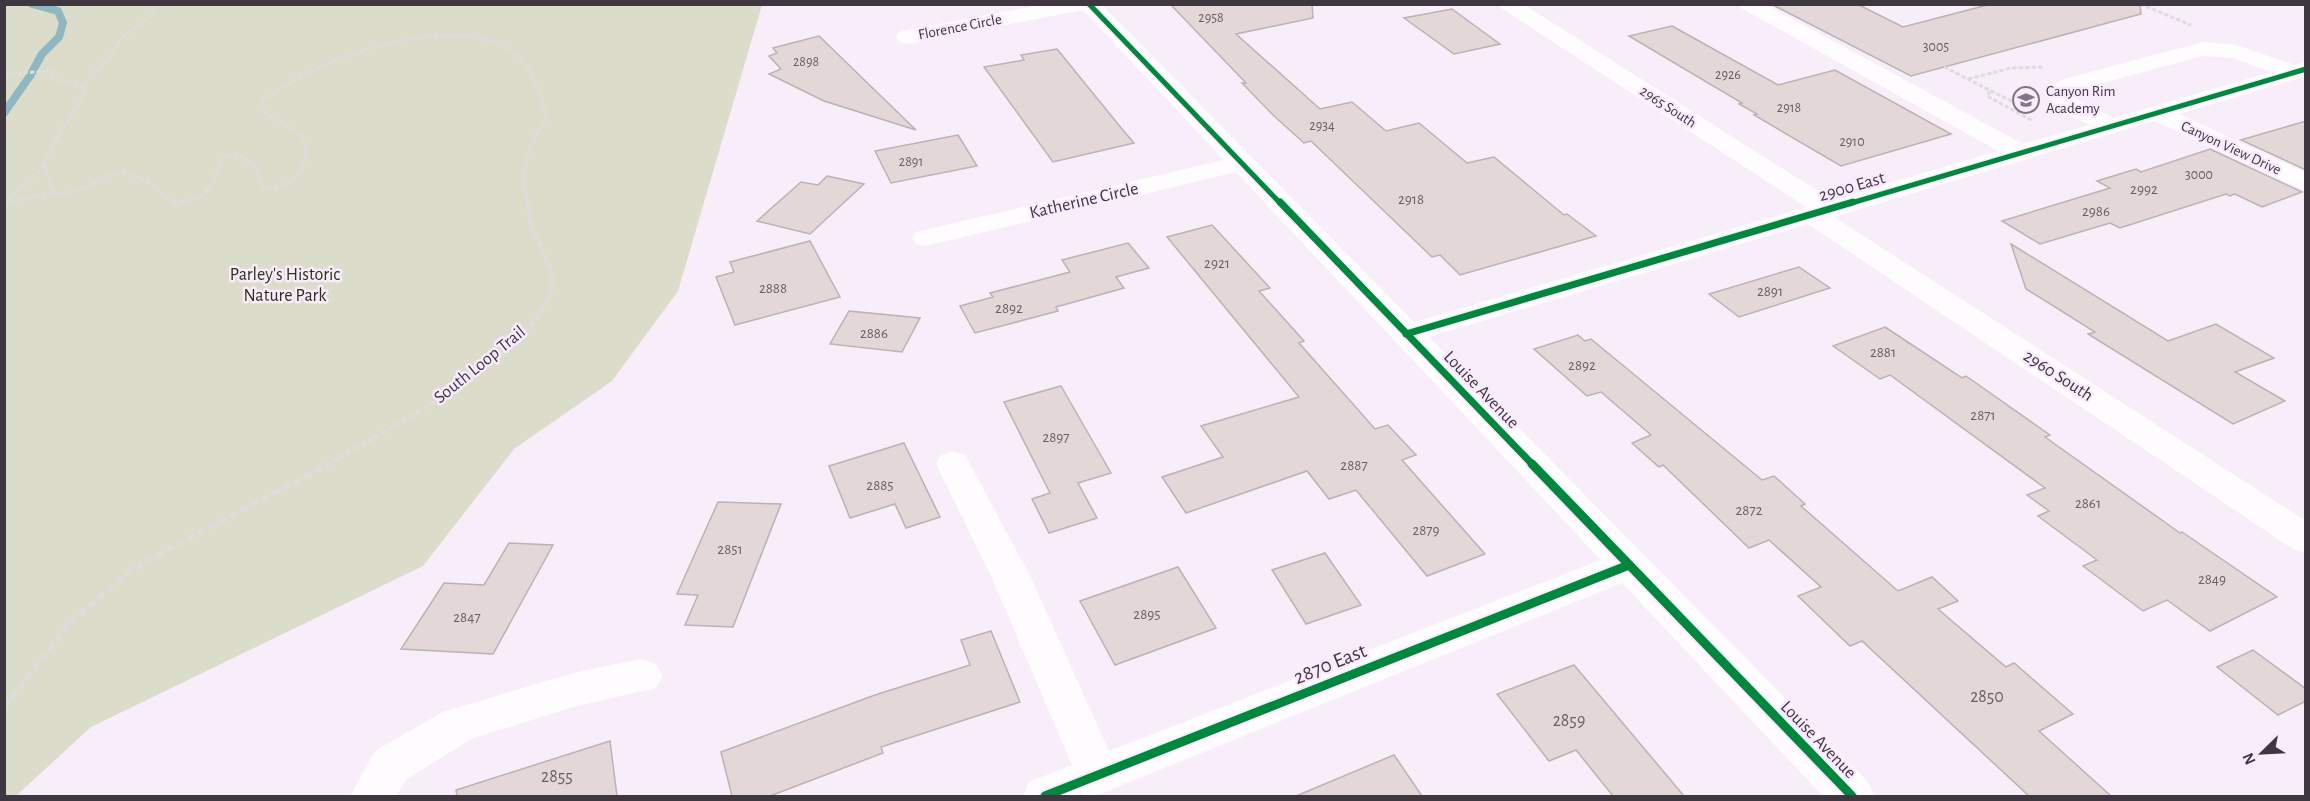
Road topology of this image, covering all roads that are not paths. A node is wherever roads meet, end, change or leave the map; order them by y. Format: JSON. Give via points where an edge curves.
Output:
{"nodes":[{"id":1,"x":1083,"y":4,"type":"edge"},
{"id":2,"x":1089,"y":4,"type":"edge"},
{"id":3,"x":1508,"y":4,"type":"edge"},
{"id":4,"x":1748,"y":4,"type":"edge"},
{"id":5,"x":907,"y":37,"type":"dead end"},
{"id":6,"x":2299,"y":70,"type":"edge"},
{"id":7,"x":2156,"y":113,"type":"junction"},
{"id":8,"x":2110,"y":126,"type":"junction"},
{"id":9,"x":2020,"y":153,"type":"junction"},
{"id":10,"x":1242,"y":163,"type":"junction"},
{"id":11,"x":2306,"y":183,"type":"edge"},
{"id":12,"x":1819,"y":212,"type":"junction"},
{"id":13,"x":926,"y":238,"type":"dead end"},
{"id":14,"x":1406,"y":334,"type":"junction"},
{"id":15,"x":953,"y":464,"type":"dead end"},
{"id":16,"x":2306,"y":539,"type":"edge"},
{"id":17,"x":1629,"y":565,"type":"junction"},
{"id":18,"x":641,"y":676,"type":"dead end"},
{"id":19,"x":1098,"y":775,"type":"junction"},
{"id":20,"x":372,"y":796,"type":"edge"},
{"id":21,"x":1045,"y":796,"type":"edge"},
{"id":22,"x":1852,"y":796,"type":"edge"}],
"edges":[{"from":1,"to":5,"type":"street","name":"Florence Circle"},
{"from":2,"to":10,"type":"street","name":"Louise Avenue"},
{"from":3,"to":12,"type":"street","name":"2965 South"},
{"from":4,"to":9,"type":"street"},
{"from":6,"to":7,"type":"street","name":"2900 East"},
{"from":6,"to":8,"type":"street","via":[[2236,52],[2203,49],[2072,84],[2059,91],[2062,101]]},
{"from":7,"to":8,"type":"street","name":"2900 East"},
{"from":7,"to":11,"type":"street","name":"Canyon View Drive"},
{"from":8,"to":9,"type":"street","name":"2900 East"},
{"from":9,"to":12,"type":"street","name":"2900 East"},
{"from":10,"to":13,"type":"street","name":"Katherine Circle"},
{"from":10,"to":14,"type":"street","name":"Louise Avenue"},
{"from":12,"to":14,"type":"street","name":"2900 East"},
{"from":12,"to":16,"type":"street","name":"2960 South"},
{"from":14,"to":17,"type":"street","name":"Louise Avenue"},
{"from":15,"to":19,"type":"street"},
{"from":17,"to":19,"type":"street","name":"2870 East"},
{"from":17,"to":22,"type":"street","name":"Louise Avenue"},
{"from":18,"to":20,"type":"street","via":[[573,690],[458,725],[391,765]]},
{"from":19,"to":21,"type":"street","name":"2870 East"}]}
